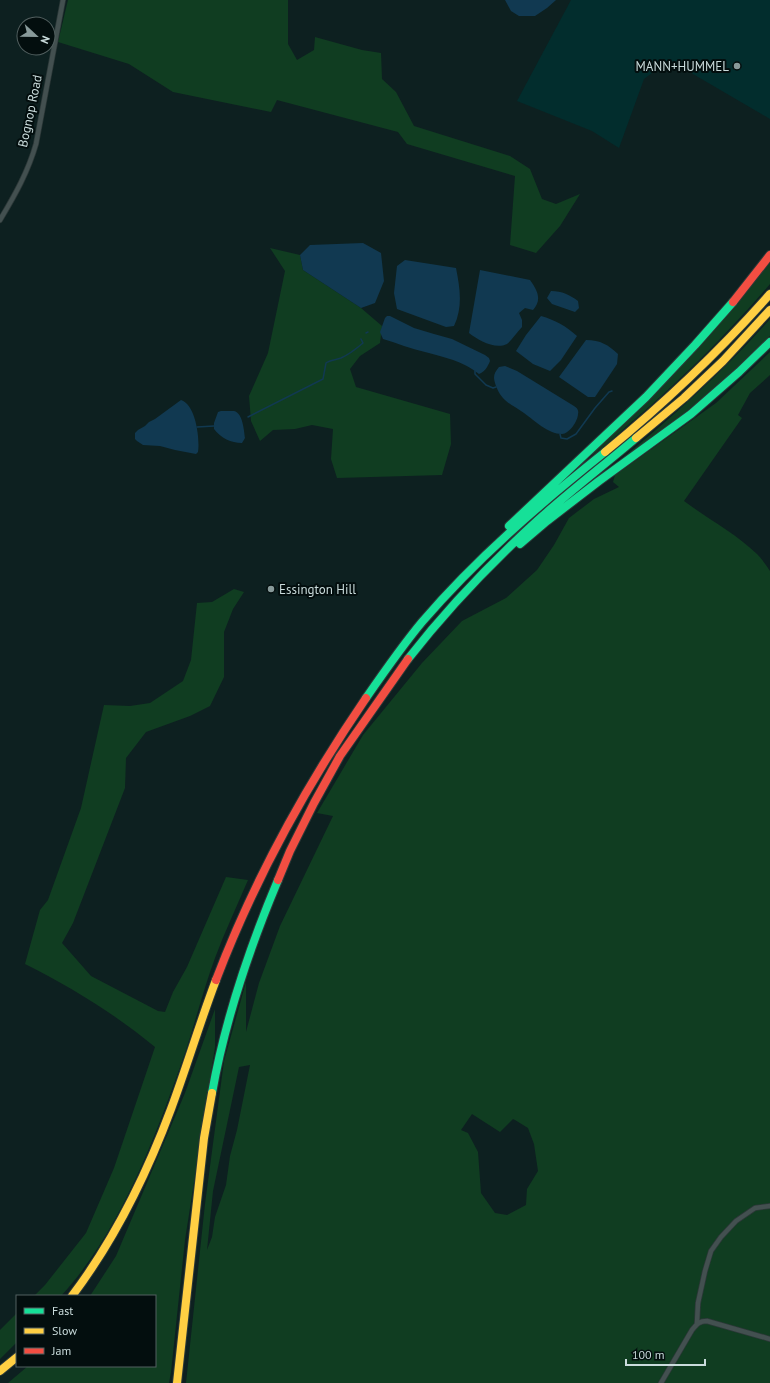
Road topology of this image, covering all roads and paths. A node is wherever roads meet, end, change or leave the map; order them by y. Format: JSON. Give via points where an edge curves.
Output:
{"nodes":[{"id":1,"x":63,"y":0,"type":"edge"},
{"id":2,"x":0,"y":220,"type":"edge"},
{"id":3,"x":770,"y":255,"type":"edge"},
{"id":4,"x":770,"y":294,"type":"edge"},
{"id":5,"x":770,"y":310,"type":"edge"},
{"id":6,"x":770,"y":342,"type":"edge"},
{"id":7,"x":469,"y":571,"type":"junction"},
{"id":8,"x":464,"y":592,"type":"junction"},
{"id":9,"x":770,"y":1206,"type":"edge"},
{"id":10,"x":73,"y":1295,"type":"edge"},
{"id":11,"x":697,"y":1323,"type":"junction"},
{"id":12,"x":770,"y":1339,"type":"edge"},
{"id":13,"x":16,"y":1358,"type":"edge"},
{"id":14,"x":0,"y":1371,"type":"edge"},
{"id":15,"x":177,"y":1383,"type":"edge"},
{"id":16,"x":661,"y":1383,"type":"edge"}],
"edges":[{"from":1,"to":2,"type":"street","name":"Bognop Road","via":[[36,144],[24,179]]},
{"from":3,"to":7,"type":"highway","via":[[677,365],[501,534]]},
{"from":4,"to":7,"type":"highway","via":[[693,376],[546,500]]},
{"from":5,"to":8,"type":"highway","via":[[723,361],[684,398],[538,520]]},
{"from":6,"to":8,"type":"highway","via":[[691,414],[552,517]]},
{"from":7,"to":10,"type":"highway","via":[[394,658],[331,749],[275,845],[208,1001],[171,1109],[135,1196],[90,1274]]},
{"from":8,"to":15,"type":"highway","via":[[420,642],[340,756],[290,851],[260,922],[242,973],[217,1064],[207,1123]]},
{"from":9,"to":11,"type":"street","via":[[755,1208],[736,1221],[711,1251],[705,1270]]},
{"from":11,"to":12,"type":"street","via":[[707,1321]]},
{"from":11,"to":16,"type":"street"},
{"from":13,"to":14,"type":"highway"}]}
